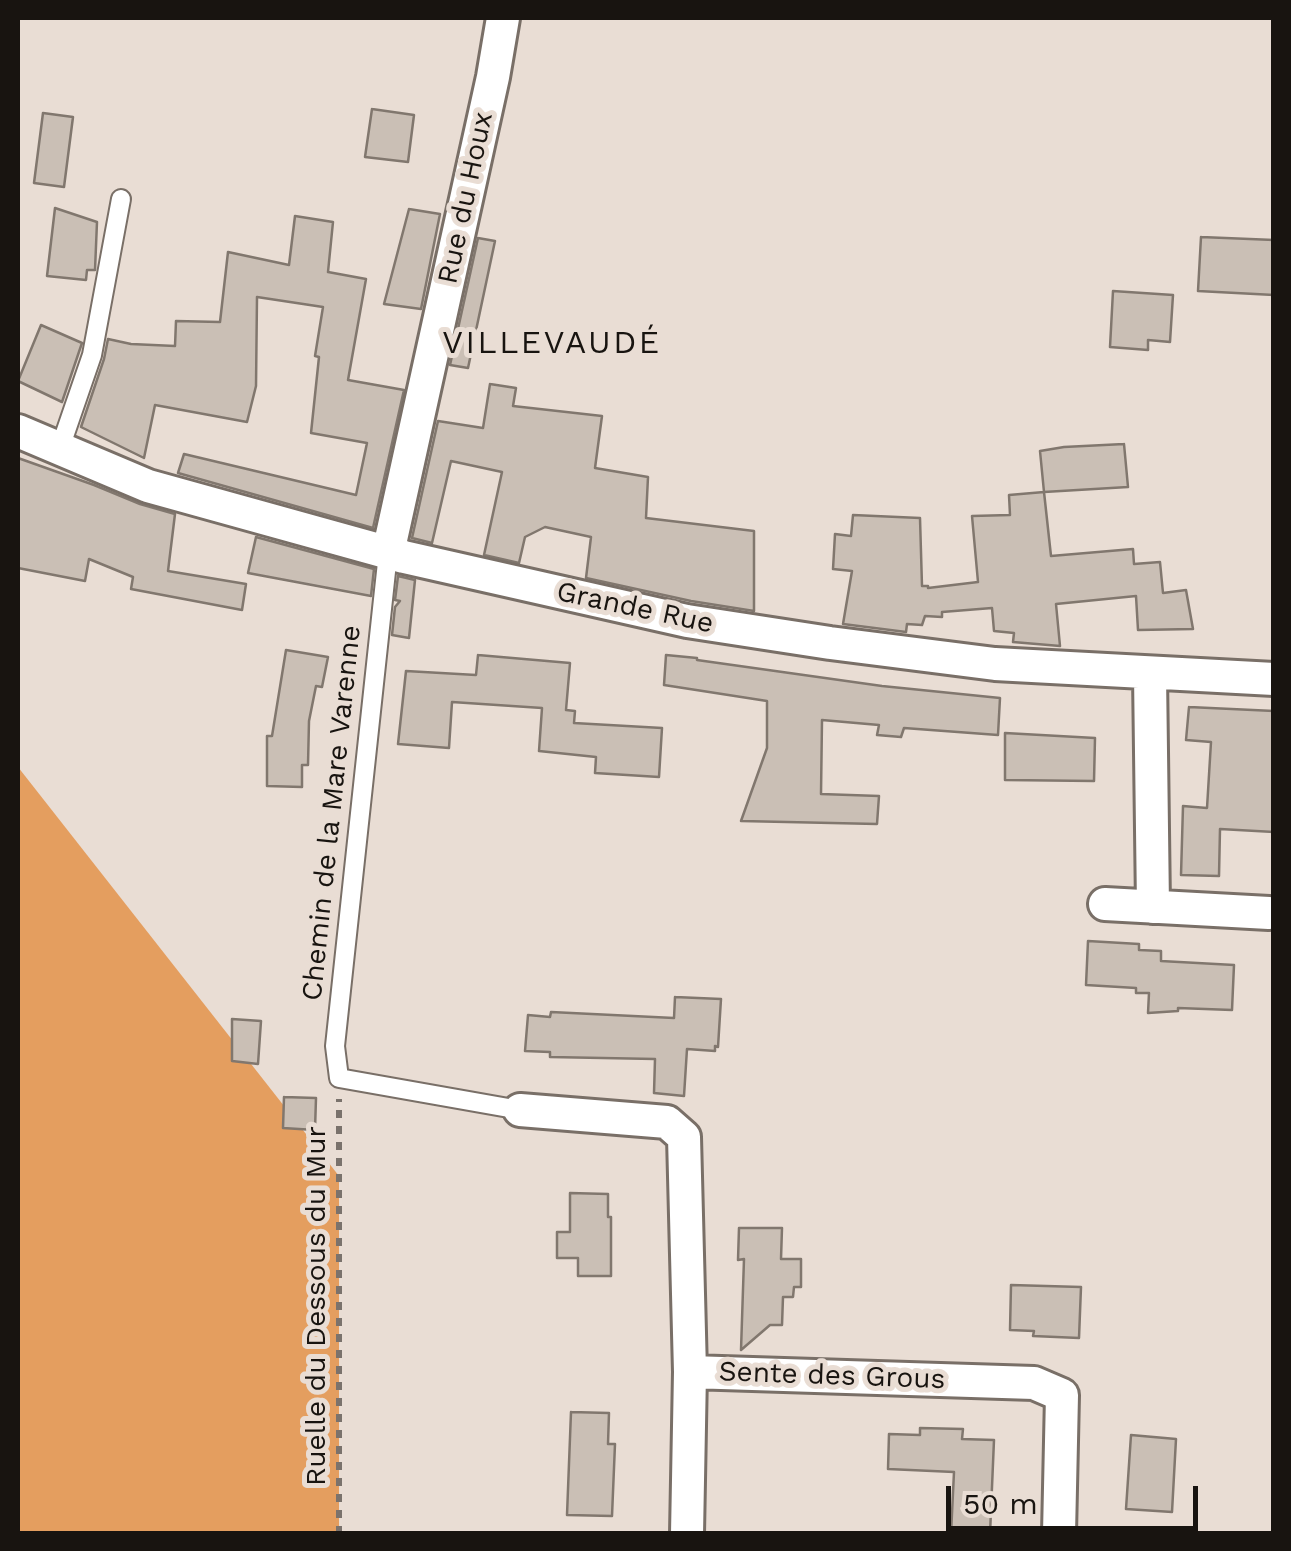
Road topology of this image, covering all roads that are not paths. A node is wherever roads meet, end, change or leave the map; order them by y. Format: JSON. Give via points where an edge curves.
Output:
{"nodes":[{"id":1,"x":503,"y":18,"type":"edge"},
{"id":2,"x":121,"y":199,"type":"dead end"},
{"id":3,"x":18,"y":430,"type":"edge"},
{"id":4,"x":60,"y":448,"type":"junction"},
{"id":5,"x":388,"y":553,"type":"junction"},
{"id":6,"x":1150,"y":674,"type":"junction"},
{"id":7,"x":1274,"y":679,"type":"edge"},
{"id":8,"x":1106,"y":904,"type":"dead end"},
{"id":9,"x":1153,"y":907,"type":"junction"},
{"id":10,"x":1270,"y":914,"type":"dead end"},
{"id":11,"x":340,"y":1078,"type":"joint"},
{"id":12,"x":520,"y":1110,"type":"joint"},
{"id":13,"x":690,"y":1372,"type":"junction"},
{"id":14,"x":687,"y":1534,"type":"edge"},
{"id":15,"x":1059,"y":1534,"type":"edge"}],
"edges":[{"from":1,"to":5,"type":"street","name":"Rue du Houx"},
{"from":2,"to":4,"type":"lane","via":[[92,355]]},
{"from":3,"to":4,"type":"street","name":"Grande Rue"},
{"from":4,"to":5,"type":"street","name":"Grande Rue","via":[[148,486]]},
{"from":5,"to":6,"type":"street","name":"Grande Rue","via":[[705,624],[830,644]]},
{"from":5,"to":11,"type":"lane","name":"Chemin de la Mare Varenne","via":[[335,1046]]},
{"from":6,"to":7,"type":"street","name":"Grande Rue"},
{"from":6,"to":9,"type":"street"},
{"from":8,"to":9,"type":"street"},
{"from":9,"to":10,"type":"street"},
{"from":11,"to":12,"type":"lane","name":"Sente des Grous"},
{"from":12,"to":13,"type":"street","name":"Sente des Grous","via":[[667,1122],[684,1137]]},
{"from":13,"to":14,"type":"street"},
{"from":13,"to":15,"type":"street","name":"Sente des Grous","via":[[1034,1382],[1062,1394]]}]}
